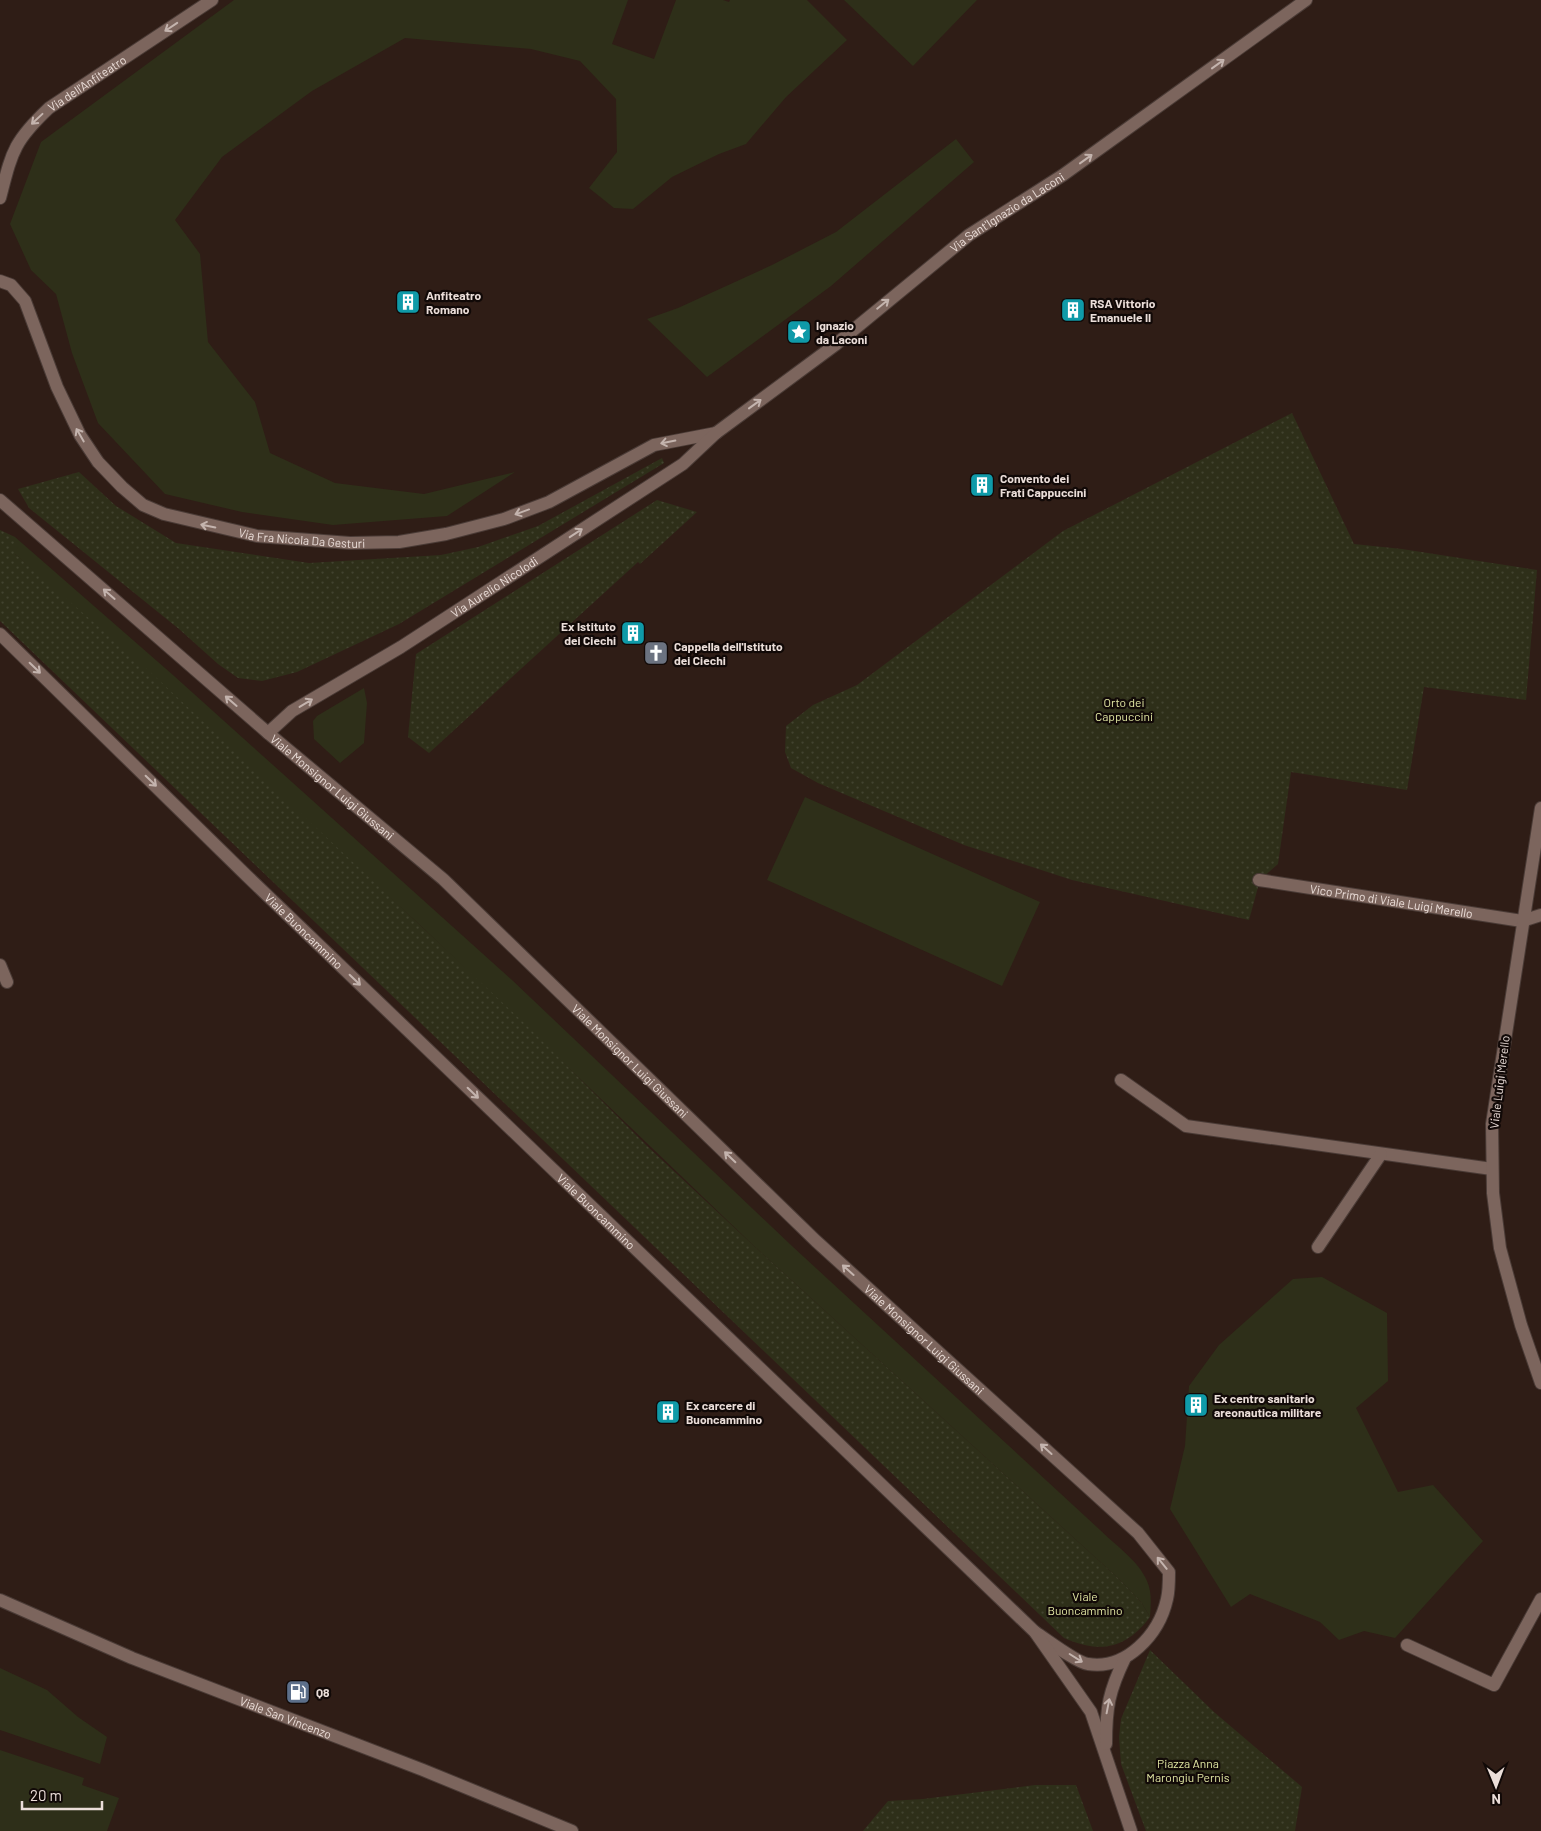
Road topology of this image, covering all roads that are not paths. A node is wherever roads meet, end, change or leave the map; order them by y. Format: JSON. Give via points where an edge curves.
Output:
{"nodes":[{"id":1,"x":212,"y":0,"type":"edge"},
{"id":2,"x":1306,"y":0,"type":"edge"},
{"id":3,"x":0,"y":198,"type":"edge"},
{"id":4,"x":0,"y":281,"type":"edge"},
{"id":5,"x":716,"y":433,"type":"junction"},
{"id":6,"x":0,"y":500,"type":"edge"},
{"id":7,"x":0,"y":634,"type":"edge"},
{"id":8,"x":268,"y":733,"type":"junction"},
{"id":9,"x":1541,"y":808,"type":"edge"},
{"id":10,"x":1260,"y":880,"type":"dead end"},
{"id":11,"x":1541,"y":916,"type":"edge"},
{"id":12,"x":1522,"y":921,"type":"junction"},
{"id":13,"x":0,"y":965,"type":"edge"},
{"id":14,"x":7,"y":982,"type":"dead end"},
{"id":15,"x":1121,"y":1080,"type":"dead end"},
{"id":16,"x":1381,"y":1154,"type":"junction"},
{"id":17,"x":1492,"y":1169,"type":"junction"},
{"id":18,"x":1318,"y":1247,"type":"dead end"},
{"id":19,"x":1541,"y":1383,"type":"edge"},
{"id":20,"x":1541,"y":1599,"type":"edge"},
{"id":21,"x":0,"y":1600,"type":"edge"},
{"id":22,"x":1035,"y":1632,"type":"junction"},
{"id":23,"x":1407,"y":1645,"type":"dead end"},
{"id":24,"x":1125,"y":1658,"type":"junction"},
{"id":25,"x":1107,"y":1754,"type":"junction"},
{"id":26,"x":572,"y":1831,"type":"edge"},
{"id":27,"x":1131,"y":1831,"type":"edge"}],
"edges":[{"from":1,"to":3,"type":"street","name":"Via dell'Anfiteatro","one_way":true,"via":[[49,108],[26,130],[12,151]]},
{"from":5,"to":2,"type":"street","name":"Via Sant'Ignazio da Laconi","one_way":true,"via":[[835,345],[969,235],[1063,175]]},
{"from":5,"to":4,"type":"street","name":"Via Fra Nicola Da Gesturi","one_way":true,"via":[[654,445],[549,502],[504,519],[446,534],[399,542],[350,543],[257,536],[164,514],[122,487],[98,462],[80,435],[57,387],[24,302],[11,285]]},
{"from":8,"to":5,"type":"street","name":"Via Aurelio Nicolodi","one_way":true,"via":[[292,711],[401,647],[683,464]]},
{"from":8,"to":6,"type":"street","name":"Viale Monsignor Luigi Giussani","one_way":true},
{"from":7,"to":22,"type":"street","name":"Viale Buoncammino","one_way":true,"via":[[247,876]]},
{"from":24,"to":8,"type":"street","name":"Viale Monsignor Luigi Giussani","one_way":true,"via":[[1157,1624],[1167,1600],[1169,1572],[1138,1533],[816,1241],[442,879]]},
{"from":9,"to":12,"type":"street","name":"Viale Luigi Merello"},
{"from":10,"to":12,"type":"street","name":"Vico Primo di Viale Luigi Merello"},
{"from":11,"to":12,"type":"street"},
{"from":12,"to":17,"type":"street","name":"Viale Luigi Merello","via":[[1493,1114]]},
{"from":13,"to":14,"type":"street"},
{"from":15,"to":16,"type":"street","via":[[1186,1126]]},
{"from":16,"to":17,"type":"street"},
{"from":16,"to":18,"type":"street"},
{"from":17,"to":19,"type":"street","name":"Viale Luigi Merello","via":[[1500,1248]]},
{"from":20,"to":23,"type":"street","via":[[1494,1685]]},
{"from":21,"to":26,"type":"street","name":"Viale San Vincenzo","via":[[132,1658]]},
{"from":22,"to":24,"type":"street","name":"Viale Monsignor Luigi Giussani","one_way":true,"via":[[1086,1664],[1109,1665]]},
{"from":22,"to":25,"type":"street","name":"Viale Buoncammino","via":[[1091,1712]]},
{"from":25,"to":24,"type":"street","name":"Viale Monsignor Luigi Giussani","one_way":true,"via":[[1106,1715],[1111,1687]]},
{"from":25,"to":27,"type":"street","name":"Viale Buoncammino"}]}
